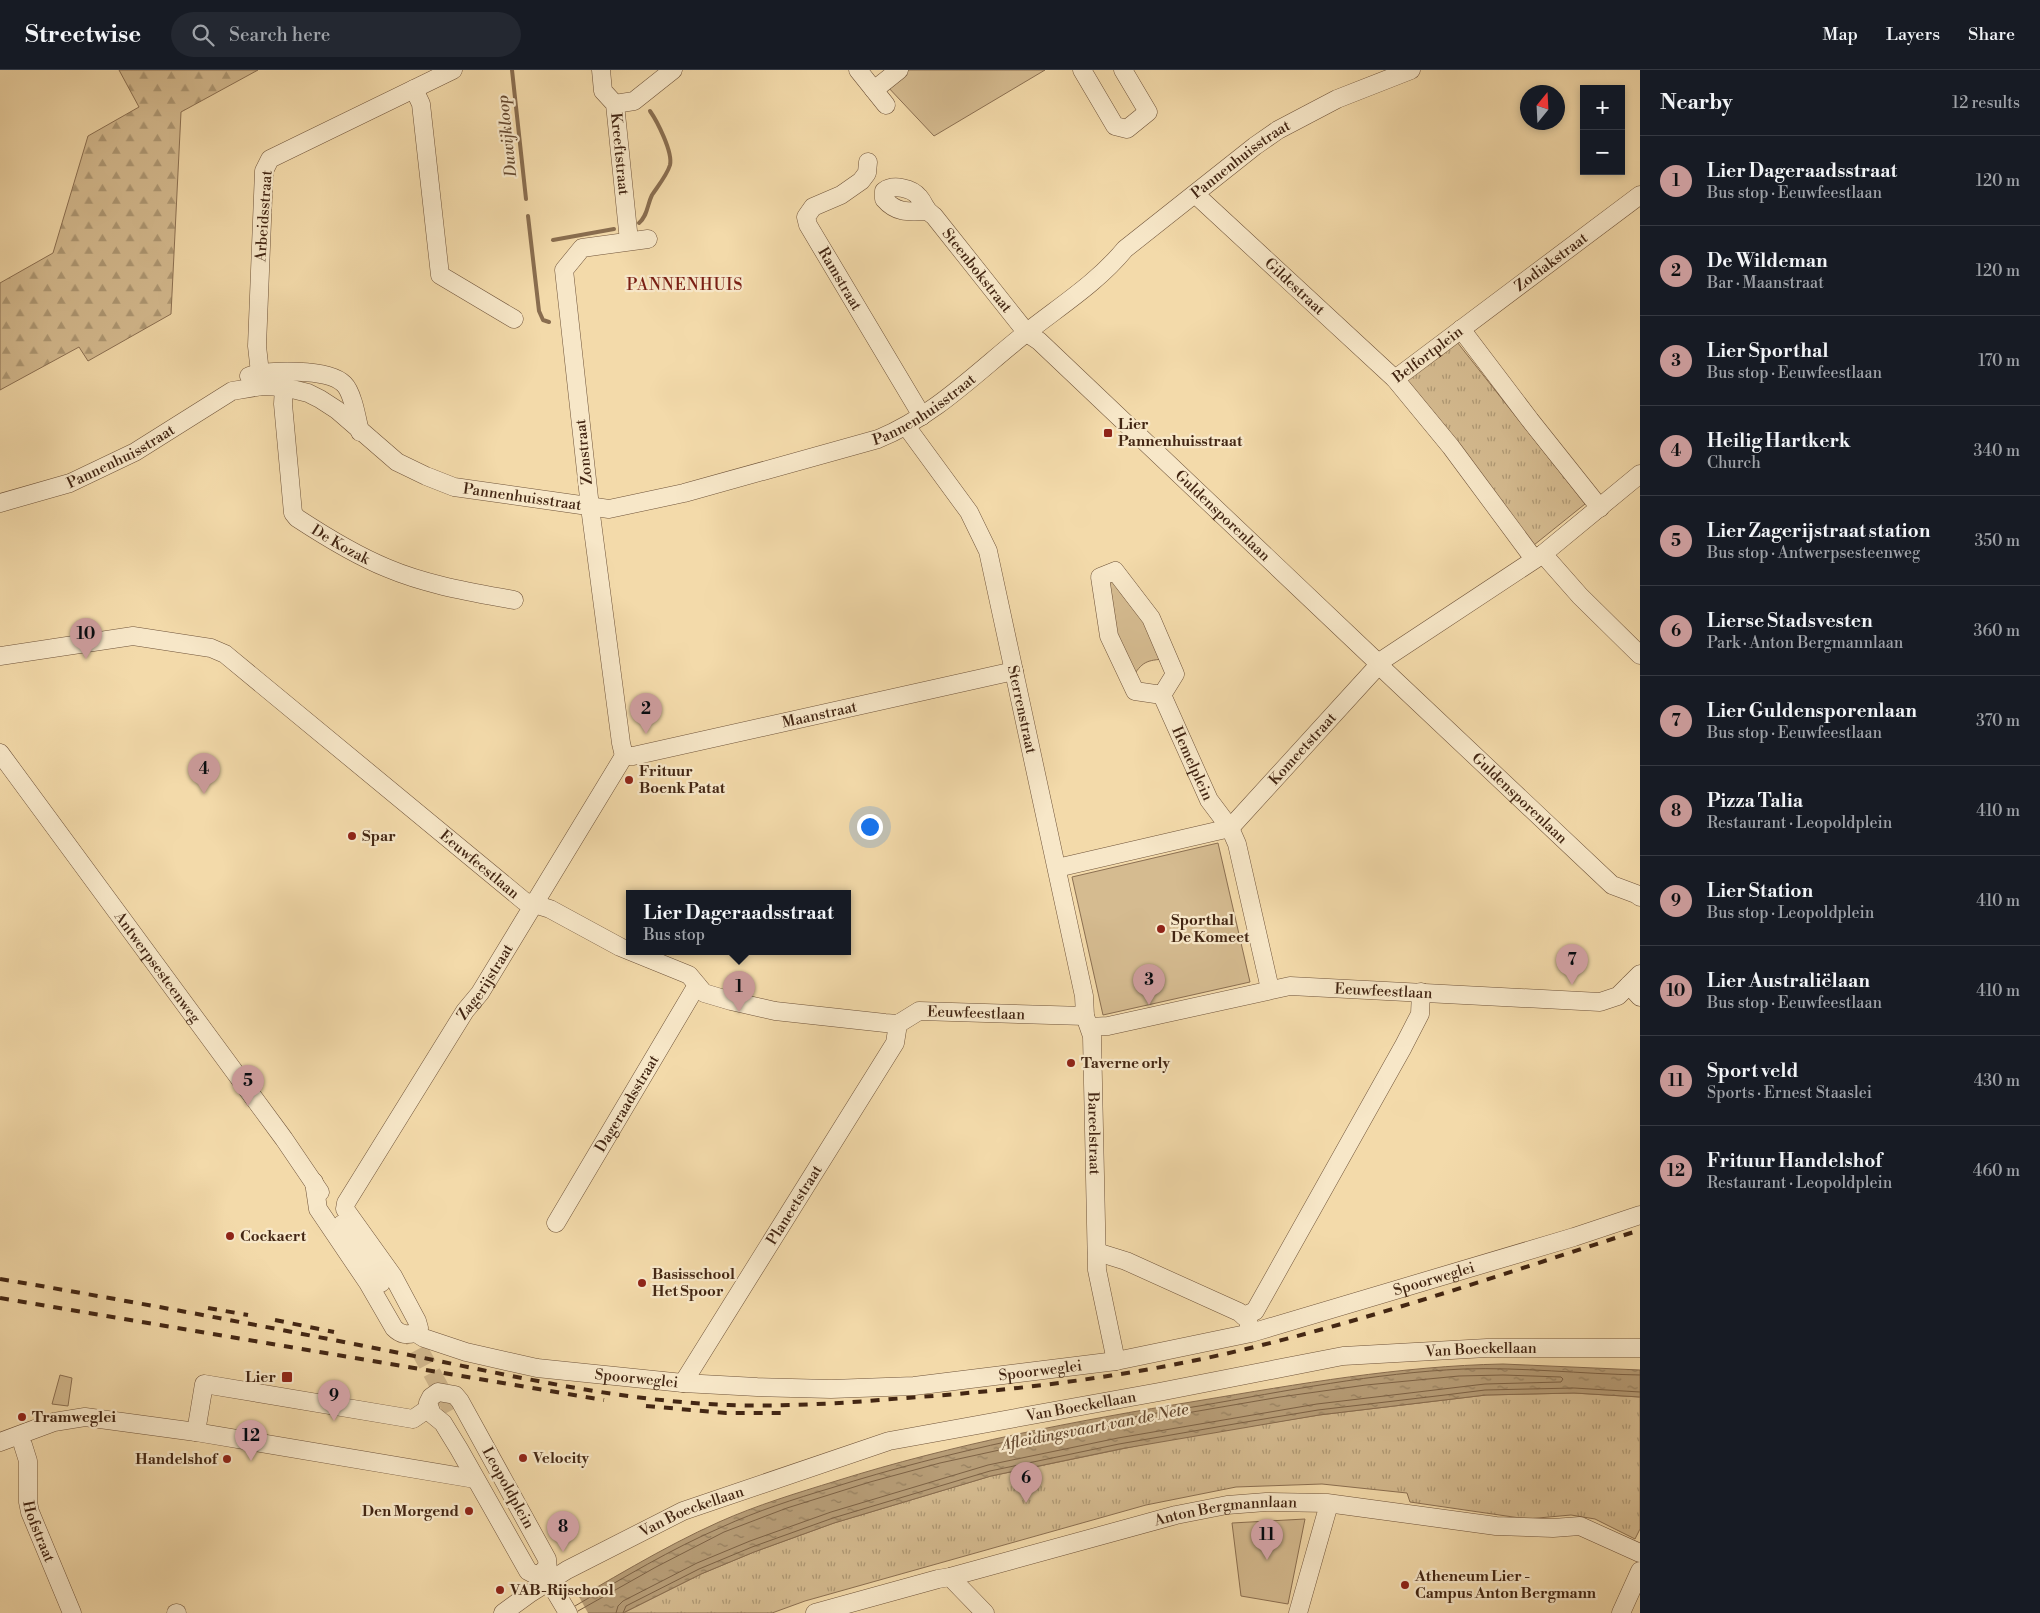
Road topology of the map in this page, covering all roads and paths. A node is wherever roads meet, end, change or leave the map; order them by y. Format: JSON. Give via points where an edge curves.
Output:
{"nodes":[{"id":1,"x":452,"y":70,"type":"edge"},
{"id":2,"x":600,"y":70,"type":"edge"},
{"id":3,"x":673,"y":70,"type":"edge"},
{"id":4,"x":858,"y":70,"type":"edge"},
{"id":5,"x":899,"y":70,"type":"edge"},
{"id":6,"x":1082,"y":70,"type":"edge"},
{"id":7,"x":1123,"y":70,"type":"edge"},
{"id":8,"x":1411,"y":70,"type":"edge"},
{"id":9,"x":1370,"y":77,"type":"edge"},
{"id":10,"x":414,"y":89,"type":"junction"},
{"id":11,"x":874,"y":90,"type":"junction"},
{"id":12,"x":615,"y":104,"type":"junction"},
{"id":13,"x":886,"y":105,"type":"dead end"},
{"id":14,"x":868,"y":162,"type":"dead end"},
{"id":15,"x":1195,"y":194,"type":"junction"},
{"id":16,"x":1640,"y":195,"type":"edge"},
{"id":17,"x":926,"y":211,"type":"dead end"},
{"id":18,"x":648,"y":239,"type":"dead end"},
{"id":19,"x":629,"y":241,"type":"junction"},
{"id":20,"x":514,"y":319,"type":"dead end"},
{"id":21,"x":1461,"y":329,"type":"junction"},
{"id":22,"x":1027,"y":333,"type":"junction"},
{"id":23,"x":260,"y":372,"type":"junction"},
{"id":24,"x":1394,"y":379,"type":"junction"},
{"id":25,"x":284,"y":387,"type":"junction"},
{"id":26,"x":232,"y":391,"type":"junction"},
{"id":27,"x":922,"y":416,"type":"junction"},
{"id":28,"x":906,"y":426,"type":"junction"},
{"id":29,"x":360,"y":432,"type":"junction"},
{"id":30,"x":1640,"y":474,"type":"edge"},
{"id":31,"x":0,"y":503,"type":"edge"},
{"id":32,"x":590,"y":507,"type":"junction"},
{"id":33,"x":1600,"y":508,"type":"junction"},
{"id":34,"x":1538,"y":557,"type":"junction"},
{"id":35,"x":514,"y":600,"type":"dead end"},
{"id":36,"x":1640,"y":654,"type":"edge"},
{"id":37,"x":0,"y":656,"type":"edge"},
{"id":38,"x":1379,"y":664,"type":"junction"},
{"id":39,"x":1014,"y":671,"type":"junction"},
{"id":40,"x":1162,"y":695,"type":"junction"},
{"id":41,"x":0,"y":753,"type":"edge"},
{"id":42,"x":624,"y":756,"type":"junction"},
{"id":43,"x":1230,"y":828,"type":"junction"},
{"id":44,"x":1057,"y":868,"type":"junction"},
{"id":45,"x":1640,"y":897,"type":"edge"},
{"id":46,"x":533,"y":905,"type":"junction"},
{"id":47,"x":626,"y":949,"type":"edge"},
{"id":48,"x":640,"y":955,"type":"edge"},
{"id":49,"x":697,"y":985,"type":"junction"},
{"id":50,"x":1636,"y":985,"type":"edge"},
{"id":51,"x":1270,"y":989,"type":"junction"},
{"id":52,"x":1421,"y":992,"type":"junction"},
{"id":53,"x":1088,"y":1021,"type":"junction"},
{"id":54,"x":898,"y":1024,"type":"junction"},
{"id":55,"x":1640,"y":1215,"type":"edge"},
{"id":56,"x":556,"y":1222,"type":"dead end"},
{"id":57,"x":1098,"y":1252,"type":"junction"},
{"id":58,"x":1244,"y":1316,"type":"junction"},
{"id":59,"x":415,"y":1332,"type":"junction"},
{"id":60,"x":1251,"y":1333,"type":"junction"},
{"id":61,"x":1640,"y":1348,"type":"edge"},
{"id":62,"x":1116,"y":1361,"type":"junction"},
{"id":63,"x":683,"y":1383,"type":"junction"},
{"id":64,"x":429,"y":1408,"type":"junction"},
{"id":65,"x":452,"y":1410,"type":"tunnel mouth"},
{"id":66,"x":196,"y":1432,"type":"junction"},
{"id":67,"x":0,"y":1442,"type":"edge"},
{"id":68,"x":23,"y":1445,"type":"dead end"},
{"id":69,"x":475,"y":1479,"type":"junction"},
{"id":70,"x":1329,"y":1504,"type":"junction"},
{"id":71,"x":1640,"y":1553,"type":"edge"},
{"id":72,"x":1640,"y":1570,"type":"edge"},
{"id":73,"x":950,"y":1577,"type":"junction"},
{"id":74,"x":552,"y":1587,"type":"junction"},
{"id":75,"x":1629,"y":1607,"type":"edge"},
{"id":76,"x":72,"y":1613,"type":"edge"},
{"id":77,"x":503,"y":1613,"type":"edge"},
{"id":78,"x":568,"y":1613,"type":"edge"},
{"id":79,"x":815,"y":1613,"type":"edge"},
{"id":80,"x":985,"y":1613,"type":"edge"},
{"id":81,"x":1298,"y":1613,"type":"edge"}],
"edges":[{"from":1,"to":10,"type":"street","name":"Arbeidsstraat"},
{"from":2,"to":12,"type":"street","name":"Kreeftstraat","via":[[603,92]]},
{"from":3,"to":12,"type":"street","via":[[634,101]]},
{"from":4,"to":11,"type":"street"},
{"from":5,"to":11,"type":"street"},
{"from":6,"to":7,"type":"street","via":[[1115,126],[1127,129],[1148,112]]},
{"from":8,"to":9,"type":"street","name":"Pannenhuisstraat"},
{"from":9,"to":15,"type":"street","name":"Pannenhuisstraat","via":[[1278,130]]},
{"from":10,"to":20,"type":"street","via":[[422,104],[440,275]]},
{"from":10,"to":23,"type":"street","name":"Arbeidsstraat","via":[[267,164],[264,172],[257,346]]},
{"from":11,"to":13,"type":"street"},
{"from":12,"to":19,"type":"street","name":"Kreeftstraat"},
{"from":14,"to":27,"type":"street","name":"Ramstraat","via":[[867,173],[861,181],[841,195],[813,207],[806,217]]},
{"from":15,"to":22,"type":"street","name":"Pannenhuisstraat","via":[[1125,249],[1095,280]]},
{"from":15,"to":24,"type":"street","name":"Gildestraat"},
{"from":16,"to":21,"type":"street","name":"Zodiakstraat"},
{"from":17,"to":22,"type":"street","name":"Steenbokstraat","via":[[934,216]]},
{"from":18,"to":19,"type":"street","name":"Zonstraat"},
{"from":19,"to":32,"type":"street","name":"Zonstraat","via":[[582,248],[564,270]]},
{"from":21,"to":24,"type":"street","name":"Belfortplein"},
{"from":21,"to":33,"type":"street","name":"Belfortplein"},
{"from":22,"to":27,"type":"street","name":"Pannenhuisstraat"},
{"from":22,"to":38,"type":"street","name":"Guldensporenlaan"},
{"from":23,"to":26,"type":"street","name":"Pannenhuisstraat","via":[[237,382]]},
{"from":23,"to":29,"type":"street","name":"Pannenhuisstraat","via":[[311,374],[332,377],[343,383],[348,389]]},
{"from":24,"to":34,"type":"street","name":"Belfortplein"},
{"from":25,"to":26,"type":"street","name":"Pannenhuisstraat","via":[[262,386]]},
{"from":25,"to":29,"type":"street","name":"Pannenhuisstraat","via":[[320,399]]},
{"from":25,"to":35,"type":"street","name":"De Kozak","via":[[293,514],[297,518],[334,542],[387,568],[422,581]]},
{"from":26,"to":31,"type":"street","name":"Pannenhuisstraat","via":[[135,452],[70,483]]},
{"from":27,"to":28,"type":"street","name":"Pannenhuisstraat"},
{"from":28,"to":32,"type":"street","name":"Pannenhuisstraat","via":[[878,439],[684,493],[609,509]]},
{"from":28,"to":39,"type":"street","name":"Sterrenstraat","via":[[969,512],[988,552]]},
{"from":29,"to":32,"type":"street","name":"Pannenhuisstraat","via":[[397,462],[454,487]]},
{"from":30,"to":33,"type":"street","name":"Komeetstraat"},
{"from":32,"to":42,"type":"street","name":"Zonstraat"},
{"from":33,"to":34,"type":"street","name":"Komeetstraat"},
{"from":34,"to":36,"type":"street","name":"Belfortplein"},
{"from":34,"to":38,"type":"street","name":"Komeetstraat"},
{"from":37,"to":46,"type":"street","name":"Eeuwfeestlaan","via":[[133,636],[218,651],[524,901]]},
{"from":38,"to":43,"type":"street","name":"Komeetstraat"},
{"from":38,"to":45,"type":"street","name":"Guldensporenlaan","via":[[1612,885]]},
{"from":39,"to":42,"type":"street","name":"Maanstraat"},
{"from":39,"to":44,"type":"street","name":"Sterrenstraat"},
{"from":40,"to":40,"type":"street","via":[[1175,674],[1150,618],[1114,571],[1100,577],[1109,636],[1135,691]]},
{"from":40,"to":43,"type":"street","name":"Hemelplein","via":[[1208,800]]},
{"from":41,"to":59,"type":"street","name":"Antwerpsesteenweg","via":[[299,1158],[314,1182],[318,1208],[394,1328],[405,1335]]},
{"from":42,"to":46,"type":"street","name":"Zagerijstraat"},
{"from":43,"to":44,"type":"street"},
{"from":43,"to":51,"type":"street","via":[[1237,844]]},
{"from":44,"to":53,"type":"street","name":"Sterrenstraat"},
{"from":46,"to":47,"type":"street","name":"Eeuwfeestlaan","via":[[550,909]]},
{"from":46,"to":59,"type":"street","name":"Zagerijstraat","via":[[346,1203],[345,1209],[393,1276],[417,1321],[419,1328]]},
{"from":48,"to":49,"type":"street","name":"Eeuwfeestlaan","via":[[689,975]]},
{"from":49,"to":54,"type":"street","name":"Eeuwfeestlaan","via":[[704,993],[775,1011]]},
{"from":49,"to":56,"type":"street","name":"Dageraadsstraat"},
{"from":50,"to":52,"type":"street","name":"Eeuwfeestlaan","via":[[1600,1002]]},
{"from":51,"to":52,"type":"street","name":"Eeuwfeestlaan","via":[[1290,986]]},
{"from":51,"to":53,"type":"street","name":"Eeuwfeestlaan","via":[[1108,1026]]},
{"from":52,"to":58,"type":"street","via":[[1420,1014],[1383,1085],[1255,1311]]},
{"from":53,"to":54,"type":"street","name":"Eeuwfeestlaan","via":[[919,1011]]},
{"from":53,"to":57,"type":"street","name":"Bareelstraat","via":[[1092,1036]]},
{"from":54,"to":63,"type":"street","name":"Planeetstraat","via":[[895,1043]]},
{"from":55,"to":60,"type":"street","name":"Spoorweglei"},
{"from":57,"to":58,"type":"street","via":[[1126,1261]]},
{"from":57,"to":62,"type":"street","name":"Bareelstraat","via":[[1097,1270]]},
{"from":58,"to":60,"type":"street"},
{"from":59,"to":63,"type":"street","name":"Spoorweglei","via":[[466,1352],[536,1368]]},
{"from":60,"to":62,"type":"street","name":"Spoorweglei"},
{"from":61,"to":74,"type":"street","name":"Van Boeckellaan","via":[[1487,1348],[1343,1356],[889,1441],[683,1511],[567,1570]]},
{"from":62,"to":63,"type":"street","name":"Spoorweglei","via":[[914,1386],[831,1389]]},
{"from":64,"to":66,"type":"street","name":"Leopoldplein","via":[[413,1419],[204,1384]]},
{"from":64,"to":69,"type":"street","name":"Leopoldplein","via":[[443,1423]]},
{"from":64,"to":74,"type":"street","name":"Leopoldplein","via":[[431,1397],[438,1392],[455,1396],[460,1401],[547,1559]]},
{"from":65,"to":74,"type":"street"},
{"from":66,"to":67,"type":"street","name":"Leopoldplein","via":[[86,1417],[54,1422]]},
{"from":66,"to":69,"type":"street","name":"Leopoldplein"},
{"from":68,"to":76,"type":"street","name":"Hofstraat","via":[[28,1461],[30,1512]]},
{"from":69,"to":74,"type":"street","name":"Leopoldplein","via":[[528,1571]]},
{"from":70,"to":71,"type":"street","name":"Anton Bergmannlaan","via":[[1496,1526],[1580,1526]]},
{"from":70,"to":73,"type":"street","name":"Anton Bergmannlaan","via":[[1266,1502],[1196,1510]]},
{"from":70,"to":81,"type":"street"},
{"from":72,"to":75,"type":"street"},
{"from":73,"to":79,"type":"street","name":"Anton Bergmannlaan"},
{"from":73,"to":80,"type":"street"},
{"from":74,"to":77,"type":"street","name":"Van Boeckellaan"},
{"from":74,"to":78,"type":"street"}]}
